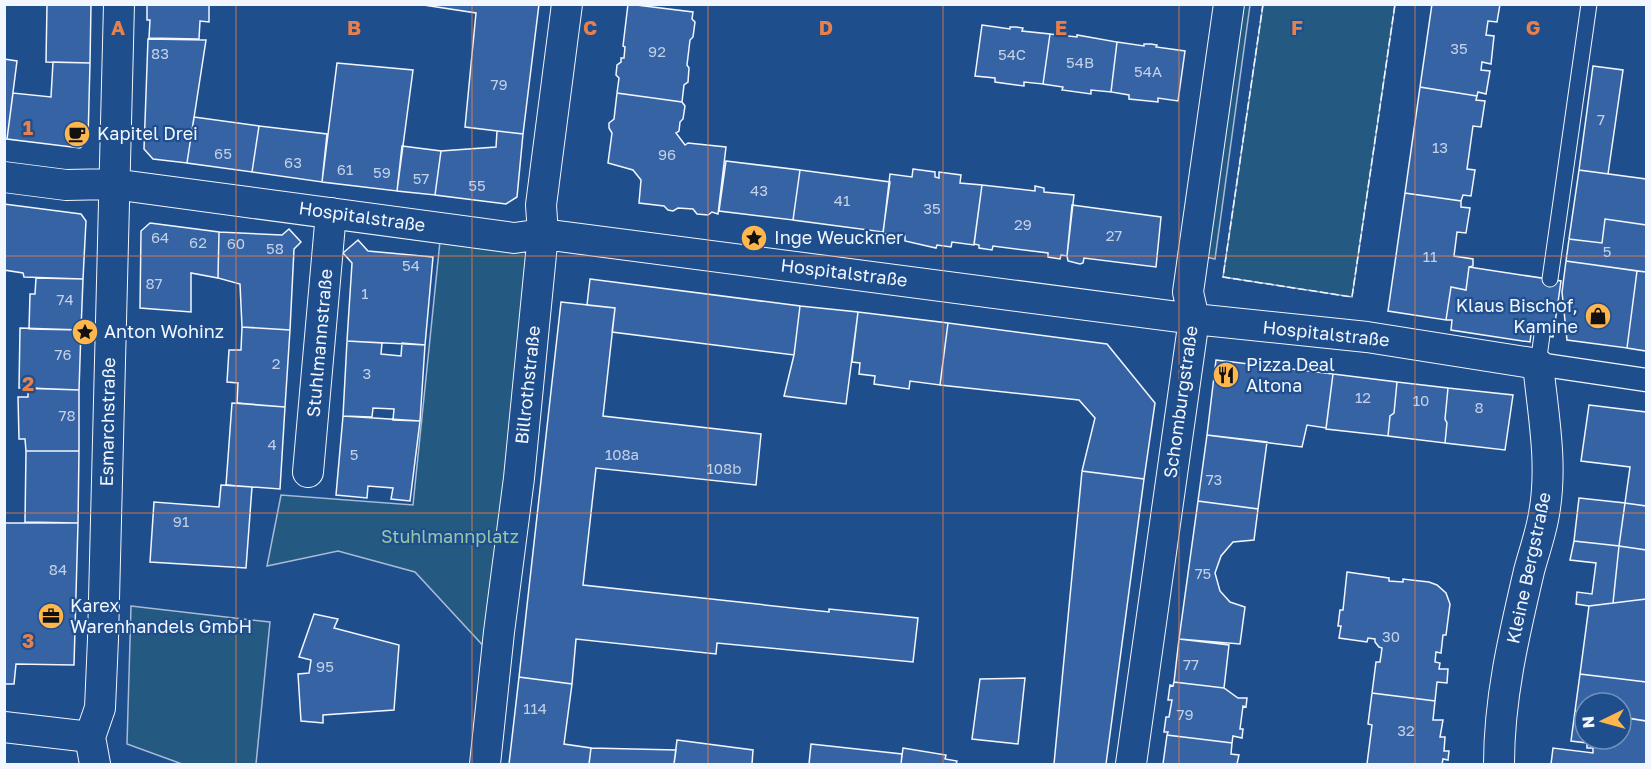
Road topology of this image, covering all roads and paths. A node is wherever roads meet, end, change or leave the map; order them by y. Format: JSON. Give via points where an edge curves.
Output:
{"nodes":[{"id":1,"x":119,"y":4,"type":"edge"},
{"id":2,"x":567,"y":4,"type":"edge"},
{"id":3,"x":1229,"y":4,"type":"edge"},
{"id":4,"x":1589,"y":4,"type":"edge"},
{"id":5,"x":4,"y":177,"type":"edge"},
{"id":6,"x":113,"y":184,"type":"junction"},
{"id":7,"x":331,"y":213,"type":"junction"},
{"id":8,"x":543,"y":234,"type":"junction"},
{"id":9,"x":1550,"y":279,"type":"dead end"},
{"id":10,"x":1194,"y":319,"type":"junction"},
{"id":11,"x":1542,"y":335,"type":"dead end"},
{"id":12,"x":1538,"y":364,"type":"junction"},
{"id":13,"x":1647,"y":380,"type":"edge"},
{"id":14,"x":308,"y":472,"type":"dead end"},
{"id":15,"x":4,"y":728,"type":"edge"},
{"id":16,"x":92,"y":751,"type":"edge"},
{"id":17,"x":485,"y":765,"type":"edge"},
{"id":18,"x":1131,"y":765,"type":"edge"},
{"id":19,"x":1499,"y":765,"type":"edge"}],
"edges":[{"from":1,"to":6,"type":"street","name":"Esmarchstraße"},
{"from":2,"to":8,"type":"street","name":"Billrothstraße","via":[[542,205]]},
{"from":3,"to":10,"type":"street","name":"Schomburgstraße","via":[[1188,292]]},
{"from":4,"to":9,"type":"lane"},
{"from":5,"to":6,"type":"street","name":"Hospitalstraße","via":[[66,185]]},
{"from":6,"to":7,"type":"street","name":"Hospitalstraße"},
{"from":6,"to":16,"type":"street","name":"Esmarchstraße","via":[[103,639],[100,708]]},
{"from":7,"to":8,"type":"street","name":"Hospitalstraße","via":[[514,238]]},
{"from":7,"to":14,"type":"street","name":"Stuhlmannstraße"},
{"from":8,"to":10,"type":"street","name":"Hospitalstraße"},
{"from":8,"to":17,"type":"street","name":"Billrothstraße"},
{"from":10,"to":12,"type":"street","name":"Hospitalstraße","via":[[1367,337]]},
{"from":10,"to":18,"type":"street","name":"Schomburgstraße"},
{"from":11,"to":12,"type":"lane","name":"Kleine Bergstraße"},
{"from":12,"to":13,"type":"street","name":"Hospitalstraße"},
{"from":12,"to":19,"type":"street","name":"Kleine Bergstraße","via":[[1547,449],[1544,514],[1514,633],[1502,706]]},
{"from":15,"to":16,"type":"street"}]}
